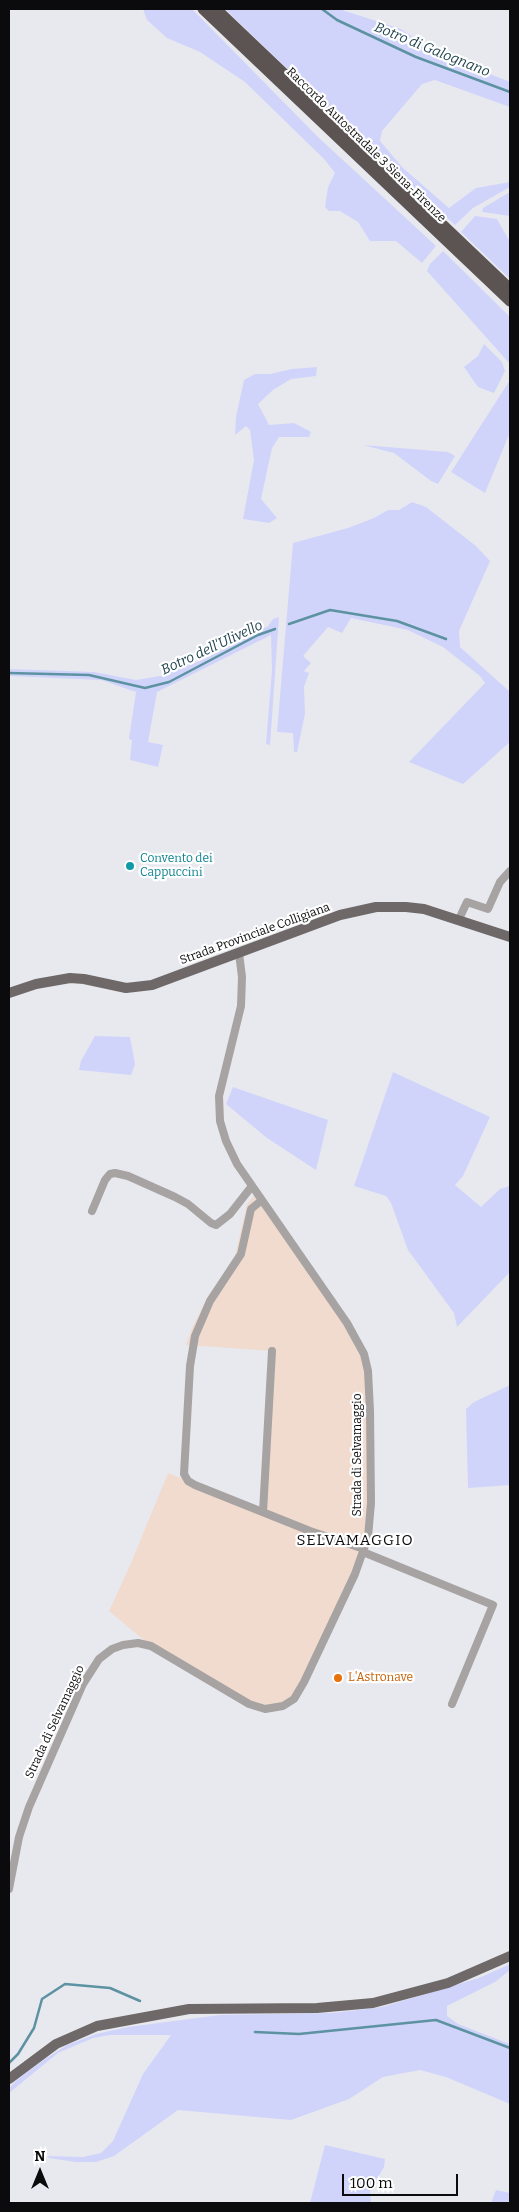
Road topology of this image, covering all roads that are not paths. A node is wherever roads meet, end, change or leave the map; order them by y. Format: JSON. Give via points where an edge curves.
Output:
{"nodes":[{"id":1,"x":203,"y":9,"type":"edge"},
{"id":2,"x":216,"y":9,"type":"edge"},
{"id":3,"x":510,"y":289,"type":"edge"},
{"id":4,"x":510,"y":301,"type":"edge"},
{"id":5,"x":510,"y":871,"type":"edge"},
{"id":6,"x":459,"y":919,"type":"junction"},
{"id":7,"x":510,"y":936,"type":"edge"},
{"id":8,"x":239,"y":953,"type":"junction"},
{"id":9,"x":9,"y":993,"type":"edge"},
{"id":10,"x":252,"y":1186,"type":"junction"},
{"id":11,"x":262,"y":1200,"type":"junction"},
{"id":12,"x":92,"y":1211,"type":"dead end"},
{"id":13,"x":272,"y":1351,"type":"dead end"},
{"id":14,"x":262,"y":1512,"type":"junction"},
{"id":15,"x":364,"y":1550,"type":"junction"},
{"id":16,"x":452,"y":1704,"type":"dead end"},
{"id":17,"x":9,"y":1889,"type":"edge"},
{"id":18,"x":510,"y":1956,"type":"edge"},
{"id":19,"x":9,"y":2079,"type":"edge"}],
"edges":[{"from":1,"to":4,"type":"highway","name":"Raccordo Autostradale 3 Siena-Firenze"},
{"from":2,"to":3,"type":"highway","name":"Raccordo Autostradale 3 Siena-Firenze"},
{"from":5,"to":6,"type":"street","via":[[500,882],[488,910],[467,902]]},
{"from":6,"to":7,"type":"main road","name":"Strada Provinciale Colligiana"},
{"from":6,"to":8,"type":"main road","name":"Strada Provinciale Colligiana","via":[[416,908],[371,908],[340,915]]},
{"from":8,"to":9,"type":"main road","name":"Strada Provinciale Colligiana","via":[[141,988],[70,978]]},
{"from":8,"to":10,"type":"street","name":"Strada di Selvamaggio","via":[[241,1006],[218,1110],[229,1149]]},
{"from":10,"to":11,"type":"street","name":"Strada di Selvamaggio"},
{"from":10,"to":12,"type":"street","via":[[230,1214],[216,1225],[175,1197],[115,1173],[104,1180]]},
{"from":11,"to":14,"type":"street","via":[[250,1209],[241,1254],[210,1301],[195,1336],[184,1468],[185,1476],[192,1484]]},
{"from":11,"to":15,"type":"street","name":"Strada di Selvamaggio","via":[[347,1323],[365,1358],[369,1385],[371,1503]]},
{"from":13,"to":14,"type":"street"},
{"from":14,"to":15,"type":"street"},
{"from":15,"to":16,"type":"street","via":[[493,1605]]},
{"from":15,"to":17,"type":"street","name":"Strada di Selvamaggio","via":[[304,1682],[294,1699],[283,1706],[265,1709],[249,1704],[151,1646],[138,1643],[123,1645],[99,1659],[83,1684],[26,1814]]},
{"from":18,"to":19,"type":"main road","via":[[435,1987],[366,2004],[317,2008],[205,2008],[103,2024],[56,2044]]}]}
